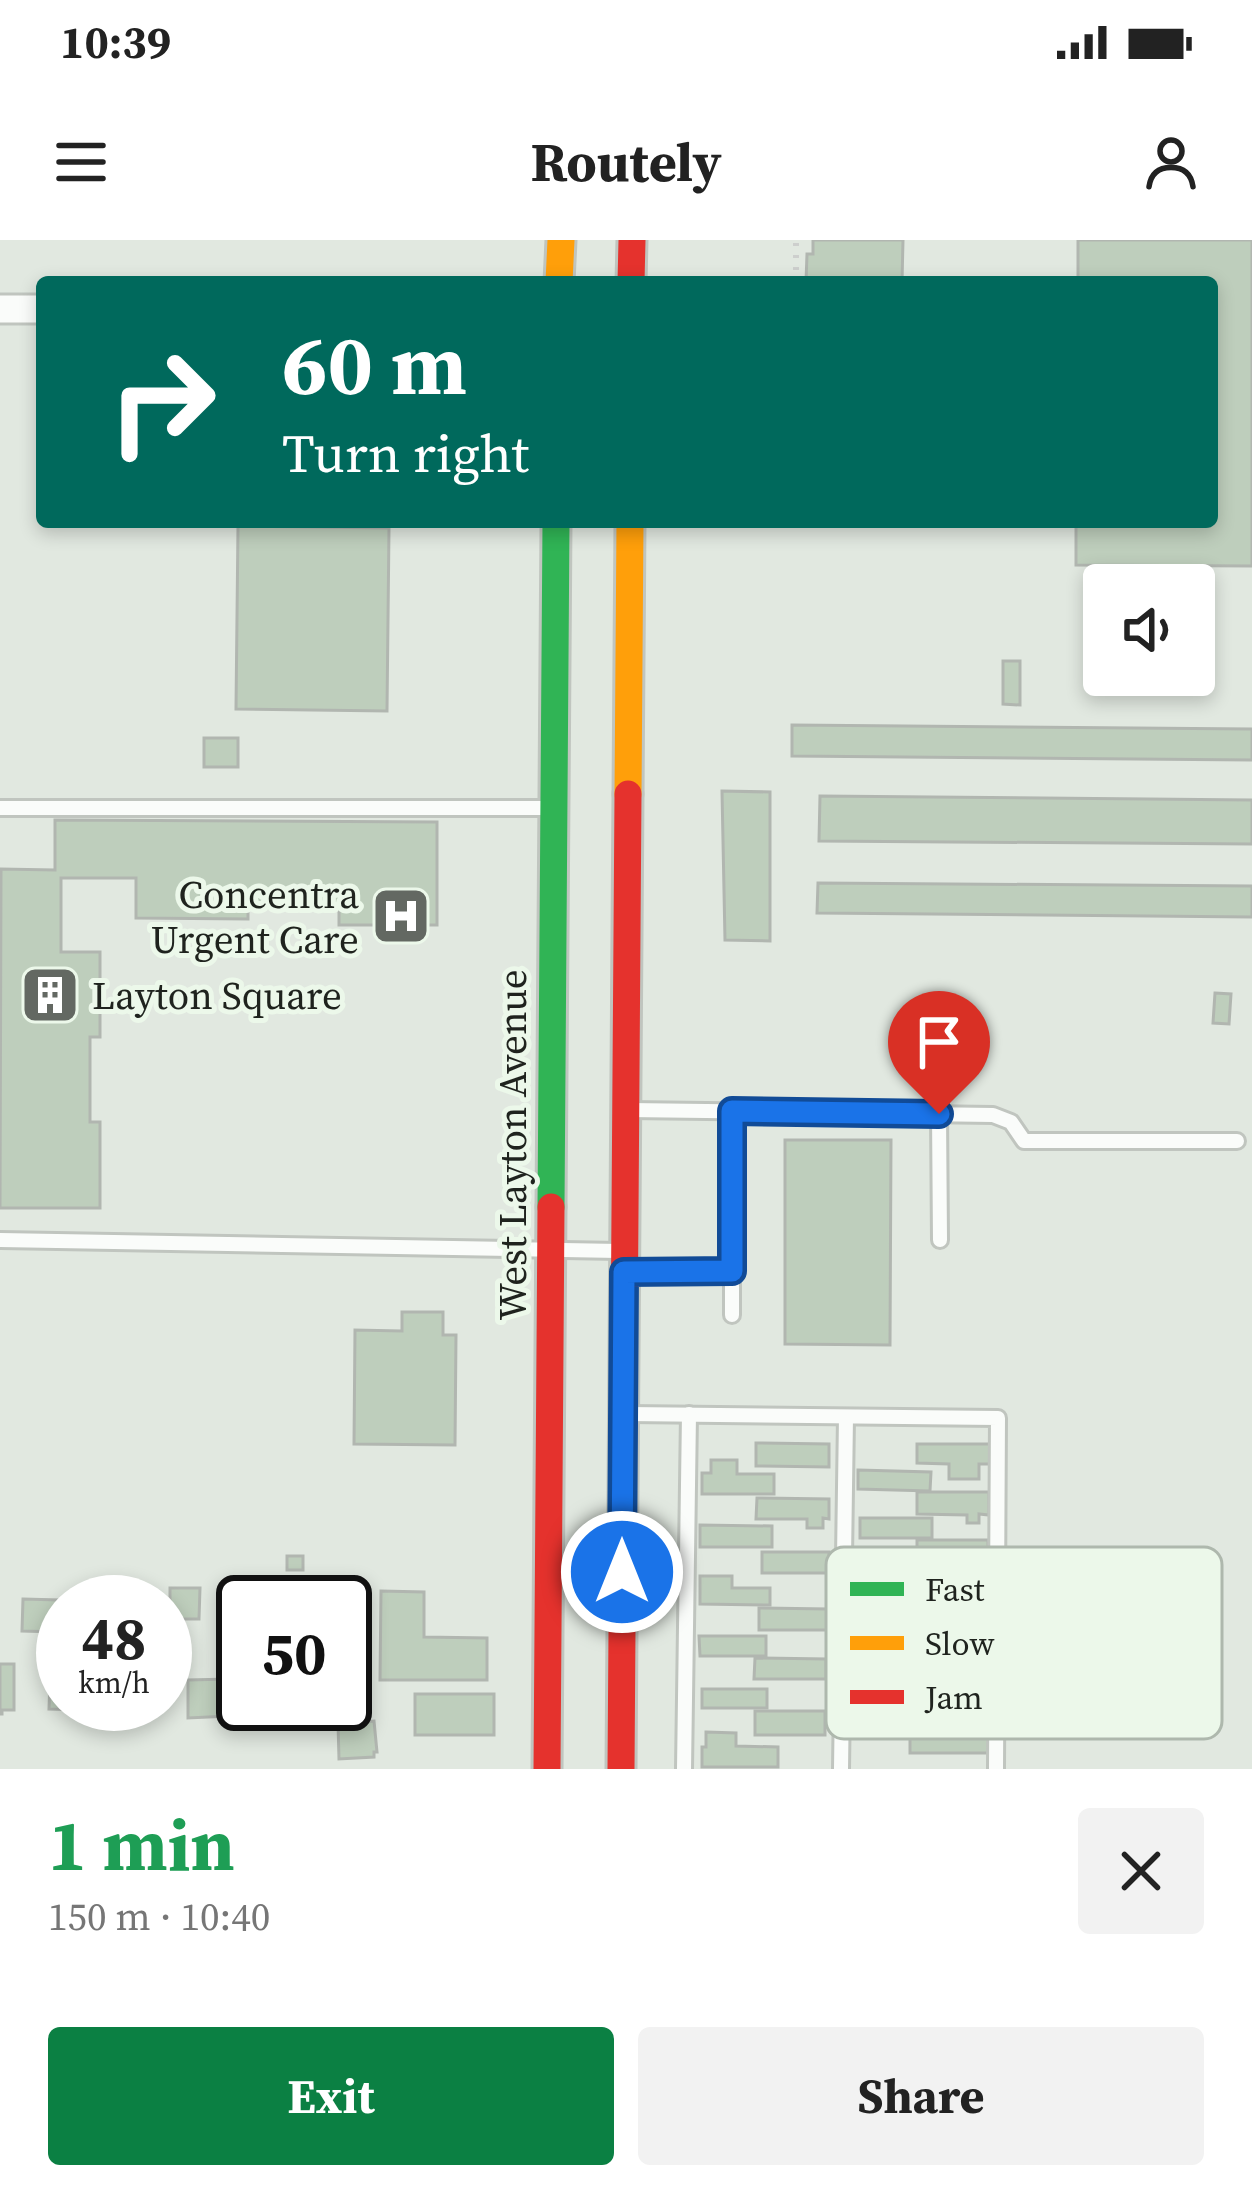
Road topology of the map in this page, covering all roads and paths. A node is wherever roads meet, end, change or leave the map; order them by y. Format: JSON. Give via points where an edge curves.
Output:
{"nodes":[{"id":1,"x":561,"y":240,"type":"edge"},
{"id":2,"x":632,"y":240,"type":"edge"},
{"id":3,"x":796,"y":240,"type":"edge"},
{"id":4,"x":559,"y":276,"type":"edge"},
{"id":5,"x":632,"y":276,"type":"edge"},
{"id":6,"x":796,"y":276,"type":"edge"},
{"id":7,"x":0,"y":309,"type":"edge"},
{"id":8,"x":36,"y":309,"type":"edge"},
{"id":9,"x":556,"y":528,"type":"edge"},
{"id":10,"x":630,"y":528,"type":"edge"},
{"id":11,"x":0,"y":808,"type":"edge"},
{"id":12,"x":554,"y":808,"type":"junction"},
{"id":13,"x":625,"y":1110,"type":"junction"},
{"id":14,"x":732,"y":1111,"type":"junction"},
{"id":15,"x":939,"y":1114,"type":"junction"},
{"id":16,"x":1237,"y":1141,"type":"dead end"},
{"id":17,"x":0,"y":1240,"type":"edge"},
{"id":18,"x":940,"y":1240,"type":"dead end"},
{"id":19,"x":550,"y":1249,"type":"junction"},
{"id":20,"x":624,"y":1262,"type":"junction"},
{"id":21,"x":732,"y":1271,"type":"junction"},
{"id":22,"x":732,"y":1315,"type":"dead end"},
{"id":23,"x":623,"y":1414,"type":"junction"},
{"id":24,"x":688,"y":1414,"type":"junction"},
{"id":25,"x":846,"y":1417,"type":"junction"},
{"id":26,"x":844,"y":1547,"type":"edge"},
{"id":27,"x":997,"y":1547,"type":"edge"},
{"id":28,"x":841,"y":1739,"type":"edge"},
{"id":29,"x":996,"y":1739,"type":"edge"},
{"id":30,"x":547,"y":1769,"type":"edge"},
{"id":31,"x":621,"y":1769,"type":"edge"},
{"id":32,"x":684,"y":1769,"type":"edge"},
{"id":33,"x":841,"y":1769,"type":"edge"},
{"id":34,"x":996,"y":1769,"type":"edge"}],
"edges":[{"from":1,"to":4,"type":"main road"},
{"from":2,"to":5,"type":"main road"},
{"from":3,"to":6,"type":"path"},
{"from":7,"to":8,"type":"street"},
{"from":9,"to":12,"type":"main road","name":"West Layton Avenue"},
{"from":10,"to":13,"type":"main road"},
{"from":11,"to":12,"type":"lane"},
{"from":12,"to":19,"type":"main road","name":"West Layton Avenue"},
{"from":13,"to":14,"type":"lane"},
{"from":13,"to":20,"type":"main road"},
{"from":14,"to":15,"type":"lane"},
{"from":14,"to":21,"type":"lane"},
{"from":15,"to":16,"type":"lane","via":[[993,1115],[1011,1122],[1024,1141]]},
{"from":15,"to":18,"type":"lane"},
{"from":17,"to":19,"type":"lane"},
{"from":19,"to":20,"type":"lane"},
{"from":19,"to":30,"type":"main road","name":"West Layton Avenue"},
{"from":20,"to":21,"type":"lane"},
{"from":20,"to":23,"type":"main road"},
{"from":21,"to":22,"type":"lane"},
{"from":23,"to":24,"type":"lane"},
{"from":23,"to":31,"type":"main road"},
{"from":24,"to":25,"type":"lane"},
{"from":24,"to":32,"type":"lane"},
{"from":25,"to":26,"type":"lane"},
{"from":25,"to":27,"type":"lane","via":[[998,1418]]},
{"from":28,"to":33,"type":"lane"},
{"from":29,"to":34,"type":"lane"}]}
